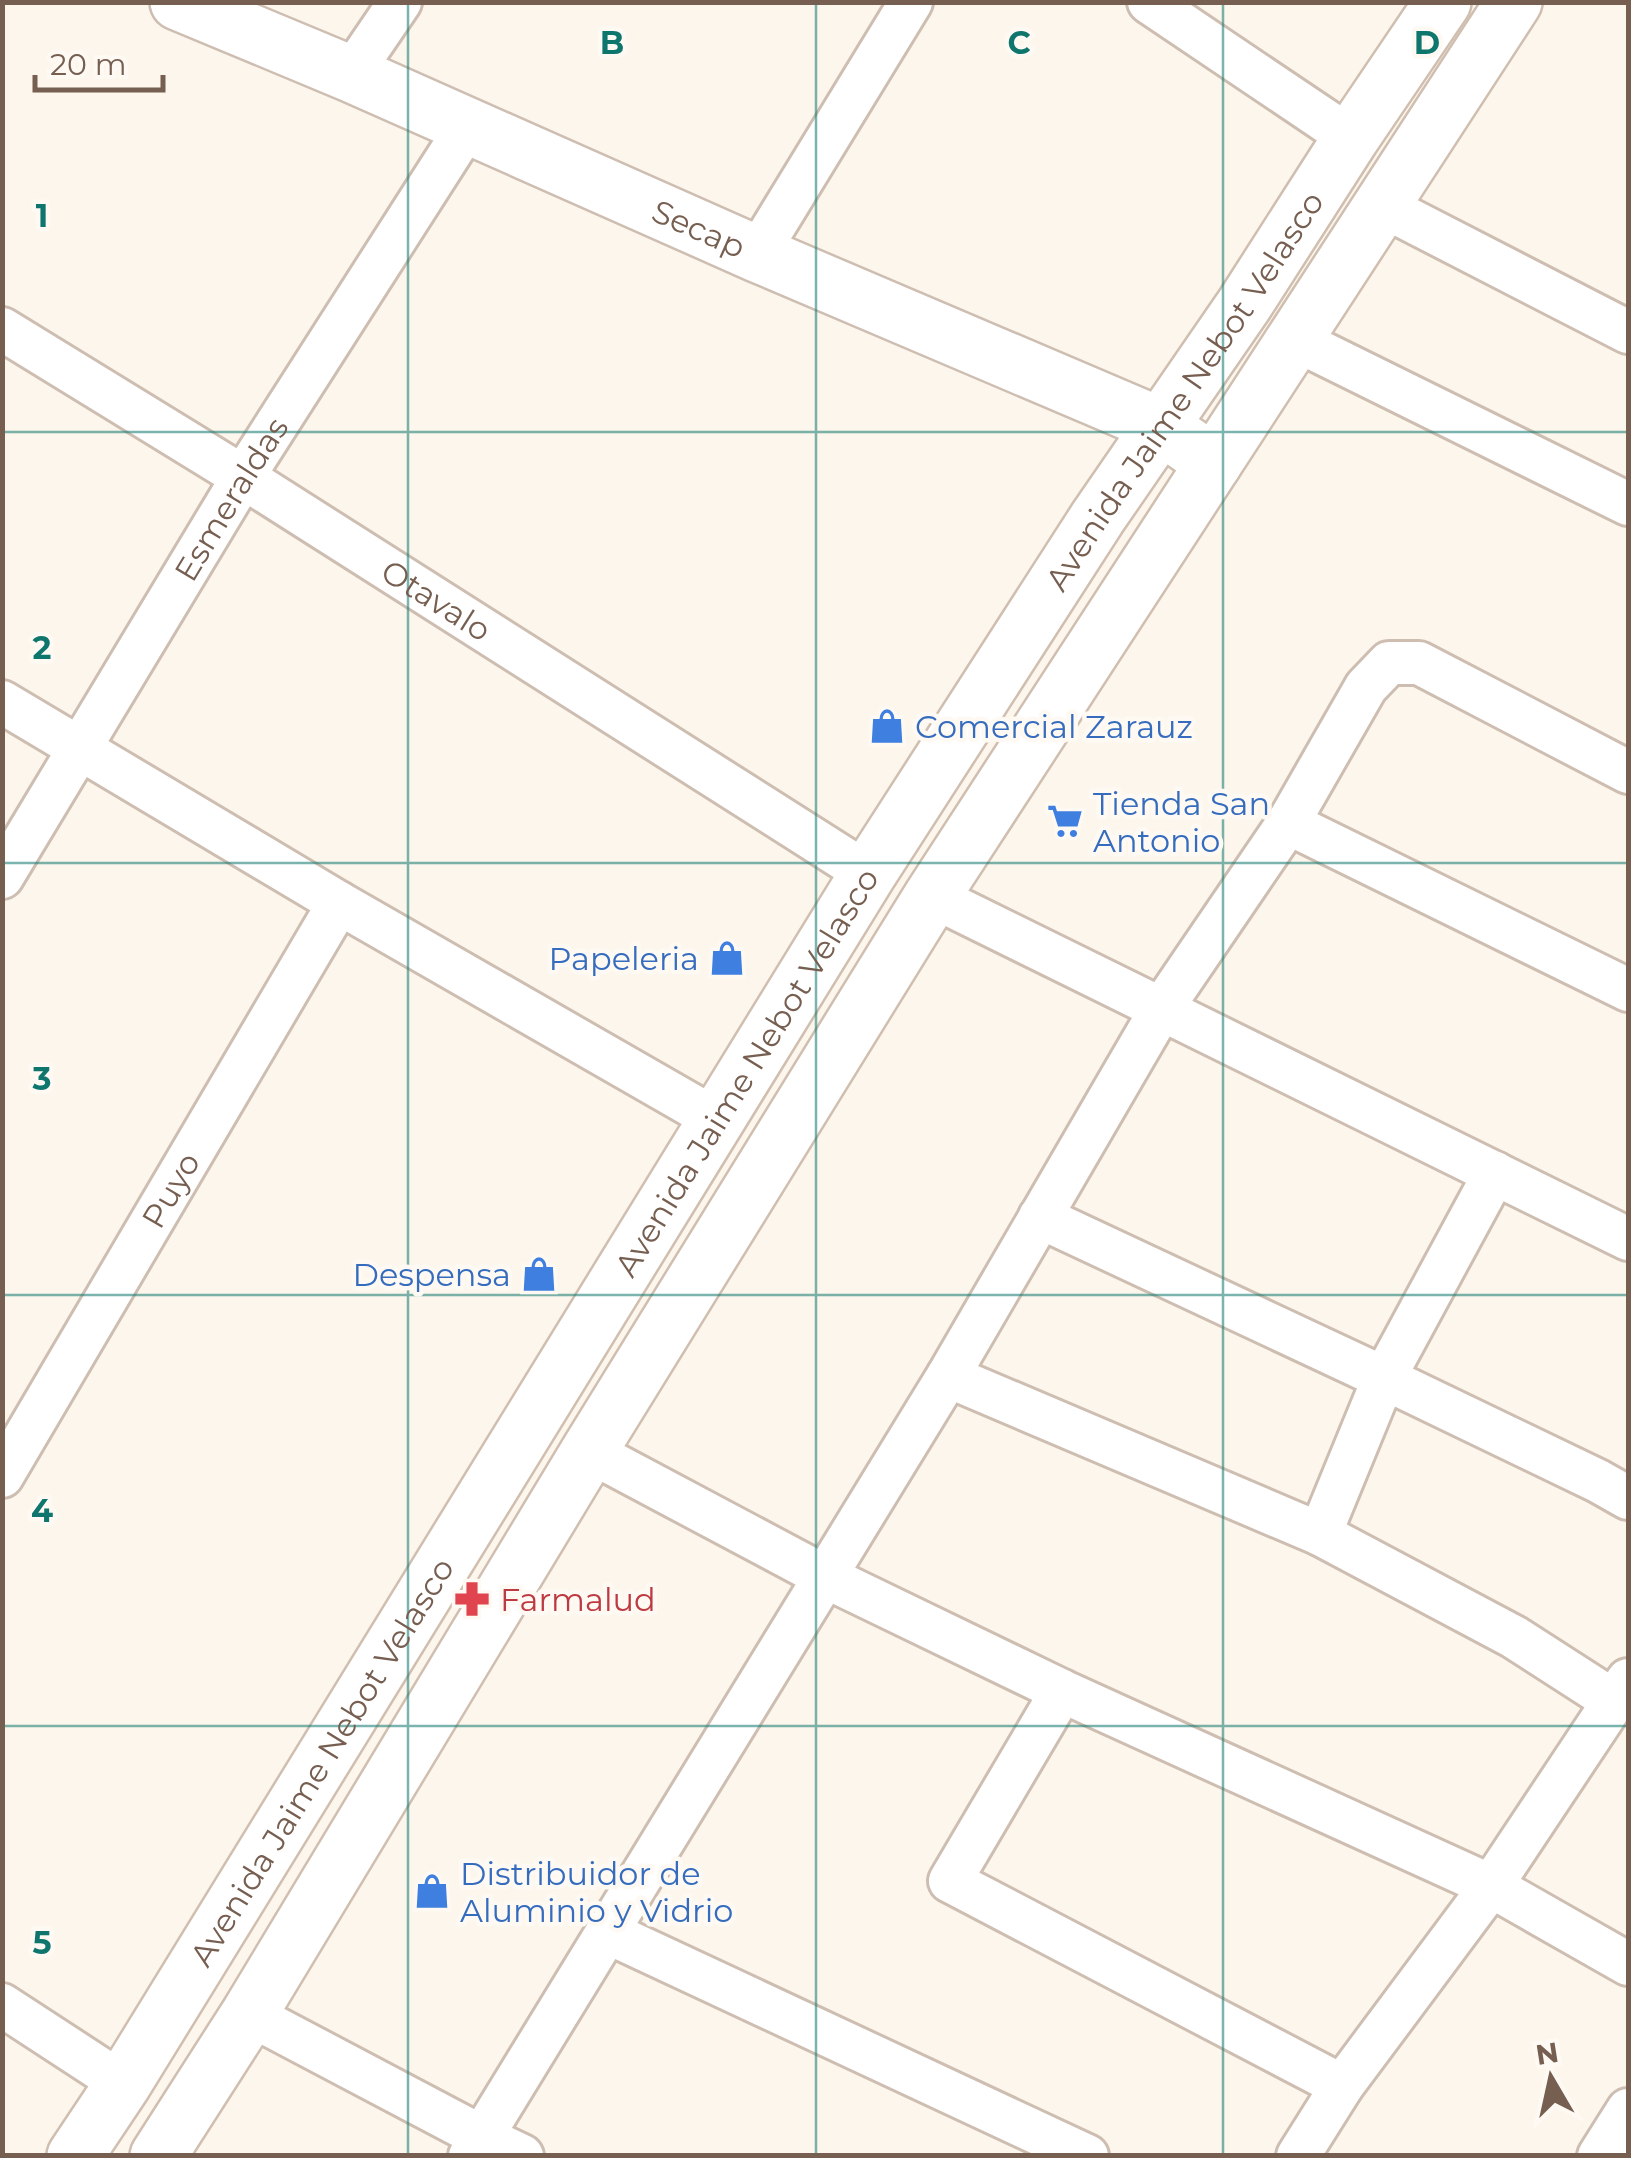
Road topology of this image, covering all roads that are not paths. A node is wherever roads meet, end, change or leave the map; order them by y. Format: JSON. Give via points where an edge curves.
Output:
{"nodes":[{"id":1,"x":178,"y":2,"type":"edge"},
{"id":2,"x":400,"y":2,"type":"edge"},
{"id":3,"x":911,"y":2,"type":"edge"},
{"id":4,"x":1149,"y":2,"type":"edge"},
{"id":5,"x":1443,"y":2,"type":"edge"},
{"id":6,"x":1514,"y":2,"type":"edge"},
{"id":7,"x":351,"y":74,"type":"junction"},
{"id":8,"x":467,"y":127,"type":"junction"},
{"id":9,"x":1351,"y":138,"type":"junction"},
{"id":10,"x":1382,"y":206,"type":"junction"},
{"id":11,"x":1296,"y":225,"type":"junction"},
{"id":12,"x":757,"y":254,"type":"junction"},
{"id":13,"x":1350,"y":256,"type":"junction"},
{"id":14,"x":2,"y":328,"type":"edge"},
{"id":15,"x":1628,"y":332,"type":"edge"},
{"id":16,"x":1294,"y":338,"type":"junction"},
{"id":17,"x":1160,"y":426,"type":"junction"},
{"id":18,"x":1214,"y":463,"type":"junction"},
{"id":19,"x":243,"y":477,"type":"junction"},
{"id":20,"x":1628,"y":504,"type":"edge"},
{"id":21,"x":2,"y":702,"type":"edge"},
{"id":22,"x":80,"y":750,"type":"junction"},
{"id":23,"x":1628,"y":772,"type":"edge"},
{"id":24,"x":1288,"y":823,"type":"junction"},
{"id":25,"x":868,"y":874,"type":"junction"},
{"id":26,"x":2,"y":877,"type":"edge"},
{"id":27,"x":932,"y":896,"type":"junction"},
{"id":28,"x":338,"y":903,"type":"junction"},
{"id":29,"x":1628,"y":990,"type":"edge"},
{"id":30,"x":1162,"y":1008,"type":"junction"},
{"id":31,"x":717,"y":1120,"type":"junction"},
{"id":32,"x":1495,"y":1173,"type":"junction"},
{"id":33,"x":1040,"y":1217,"type":"junction"},
{"id":34,"x":1628,"y":1239,"type":"edge"},
{"id":35,"x":948,"y":1376,"type":"junction"},
{"id":36,"x":1384,"y":1378,"type":"junction"},
{"id":37,"x":589,"y":1451,"type":"junction"},
{"id":38,"x":2,"y":1476,"type":"edge"},
{"id":39,"x":1628,"y":1498,"type":"edge"},
{"id":40,"x":1320,"y":1534,"type":"junction"},
{"id":41,"x":824,"y":1576,"type":"junction"},
{"id":42,"x":1062,"y":1690,"type":"junction"},
{"id":43,"x":1622,"y":1691,"type":"edge"},
{"id":44,"x":1491,"y":1886,"type":"junction"},
{"id":45,"x":607,"y":1932,"type":"junction"},
{"id":46,"x":1628,"y":1964,"type":"edge"},
{"id":47,"x":2,"y":2005,"type":"edge"},
{"id":48,"x":249,"y":2014,"type":"junction"},
{"id":49,"x":122,"y":2084,"type":"junction"},
{"id":50,"x":1342,"y":2086,"type":"junction"},
{"id":51,"x":1628,"y":2110,"type":"edge"},
{"id":52,"x":476,"y":2146,"type":"edge"},
{"id":53,"x":75,"y":2156,"type":"edge"},
{"id":54,"x":158,"y":2156,"type":"edge"},
{"id":55,"x":522,"y":2156,"type":"edge"},
{"id":56,"x":1087,"y":2156,"type":"edge"},
{"id":57,"x":1298,"y":2156,"type":"edge"},
{"id":58,"x":1599,"y":2156,"type":"edge"}],
"edges":[{"from":1,"to":7,"type":"main road","name":"Secap"},
{"from":2,"to":7,"type":"street"},
{"from":3,"to":12,"type":"street"},
{"from":4,"to":9,"type":"street"},
{"from":5,"to":9,"type":"main road","name":"Avenida Jaime Nebot Velasco"},
{"from":6,"to":10,"type":"main road","name":"Avenida Jaime Nebot Velasco"},
{"from":7,"to":8,"type":"main road","name":"Secap"},
{"from":8,"to":12,"type":"main road","name":"Secap"},
{"from":8,"to":19,"type":"street","name":"Esmeraldas"},
{"from":9,"to":11,"type":"main road","name":"Avenida Jaime Nebot Velasco"},
{"from":10,"to":13,"type":"main road","name":"Avenida Jaime Nebot Velasco"},
{"from":10,"to":15,"type":"street"},
{"from":11,"to":13,"type":"main road"},
{"from":11,"to":17,"type":"main road","name":"Avenida Jaime Nebot Velasco"},
{"from":12,"to":17,"type":"main road","name":"Secap"},
{"from":13,"to":16,"type":"main road","name":"Avenida Jaime Nebot Velasco"},
{"from":14,"to":19,"type":"street","name":"Otavalo"},
{"from":16,"to":18,"type":"main road","name":"Avenida Jaime Nebot Velasco"},
{"from":16,"to":20,"type":"street"},
{"from":17,"to":18,"type":"main road","name":"Secap"},
{"from":17,"to":25,"type":"main road","name":"Avenida Jaime Nebot Velasco"},
{"from":18,"to":27,"type":"main road","name":"Avenida Jaime Nebot Velasco"},
{"from":19,"to":22,"type":"street","name":"Esmeraldas"},
{"from":19,"to":25,"type":"street","name":"Otavalo"},
{"from":21,"to":22,"type":"street"},
{"from":22,"to":26,"type":"street","name":"Esmeraldas"},
{"from":22,"to":28,"type":"street"},
{"from":23,"to":24,"type":"street","via":[[1419,663],[1389,663],[1366,687]]},
{"from":24,"to":29,"type":"street"},
{"from":24,"to":30,"type":"street"},
{"from":25,"to":31,"type":"main road","name":"Avenida Jaime Nebot Velasco"},
{"from":27,"to":30,"type":"street"},
{"from":27,"to":37,"type":"main road","name":"Avenida Jaime Nebot Velasco"},
{"from":28,"to":31,"type":"street"},
{"from":28,"to":38,"type":"street","name":"Puyo"},
{"from":30,"to":32,"type":"street"},
{"from":30,"to":33,"type":"street"},
{"from":31,"to":49,"type":"main road","name":"Avenida Jaime Nebot Velasco"},
{"from":32,"to":34,"type":"street"},
{"from":32,"to":36,"type":"street"},
{"from":33,"to":35,"type":"street"},
{"from":33,"to":36,"type":"street"},
{"from":35,"to":40,"type":"street"},
{"from":35,"to":41,"type":"street"},
{"from":36,"to":39,"type":"street"},
{"from":36,"to":40,"type":"street"},
{"from":37,"to":41,"type":"street"},
{"from":37,"to":48,"type":"main road","name":"Avenida Jaime Nebot Velasco"},
{"from":40,"to":43,"type":"street"},
{"from":41,"to":42,"type":"street"},
{"from":41,"to":45,"type":"street"},
{"from":42,"to":44,"type":"street"},
{"from":42,"to":50,"type":"street","via":[[950,1881]]},
{"from":43,"to":44,"type":"street"},
{"from":44,"to":46,"type":"street"},
{"from":44,"to":50,"type":"street"},
{"from":45,"to":52,"type":"street"},
{"from":45,"to":56,"type":"street"},
{"from":47,"to":49,"type":"street"},
{"from":48,"to":52,"type":"street"},
{"from":48,"to":54,"type":"main road","name":"Avenida Jaime Nebot Velasco"},
{"from":49,"to":53,"type":"main road","name":"Avenida Jaime Nebot Velasco"},
{"from":50,"to":57,"type":"street"},
{"from":51,"to":58,"type":"street"},
{"from":52,"to":55,"type":"street"}]}
